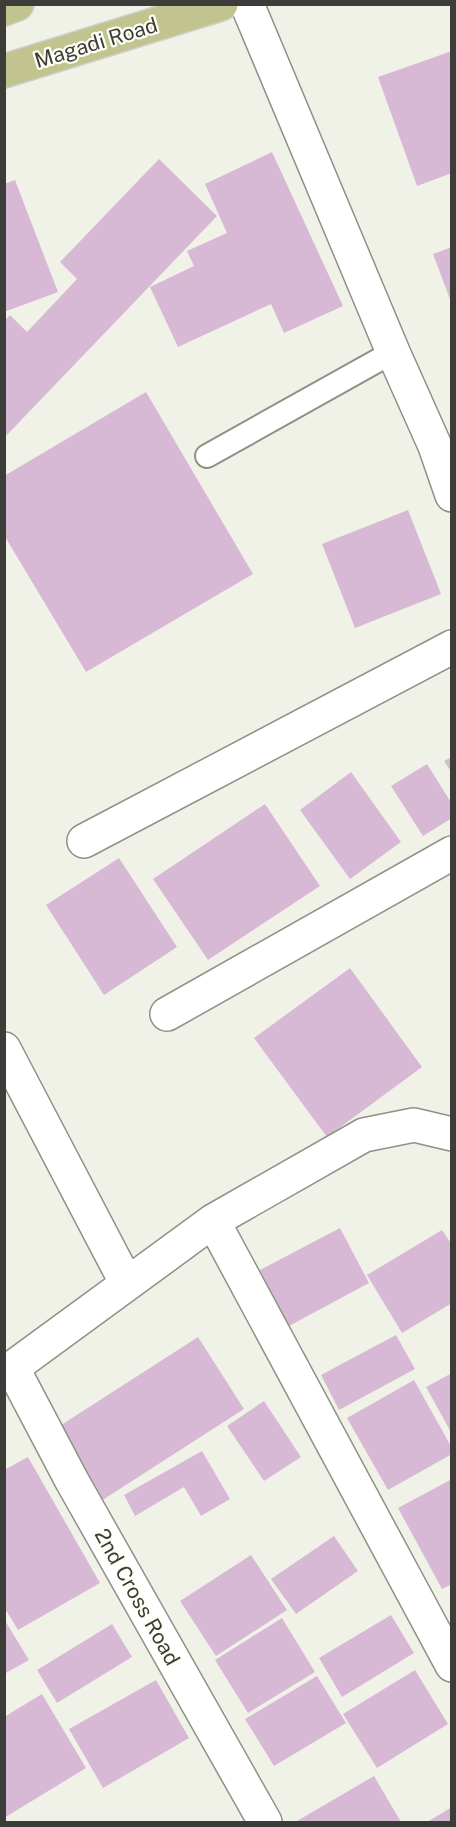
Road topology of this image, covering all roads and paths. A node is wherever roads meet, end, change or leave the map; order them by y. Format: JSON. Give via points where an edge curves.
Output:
{"nodes":[{"id":1,"x":16,"y":4,"type":"edge"},
{"id":2,"x":221,"y":4,"type":"edge"},
{"id":3,"x":247,"y":4,"type":"edge"},
{"id":4,"x":4,"y":9,"type":"edge"},
{"id":5,"x":4,"y":70,"type":"edge"},
{"id":6,"x":393,"y":352,"type":"junction"},
{"id":7,"x":207,"y":456,"type":"dead end"},
{"id":8,"x":452,"y":495,"type":"edge"},
{"id":9,"x":452,"y":647,"type":"edge"},
{"id":10,"x":84,"y":841,"type":"dead end"},
{"id":11,"x":452,"y":854,"type":"edge"},
{"id":12,"x":166,"y":1014,"type":"dead end"},
{"id":13,"x":4,"y":1049,"type":"edge"},
{"id":14,"x":452,"y":1134,"type":"edge"},
{"id":15,"x":213,"y":1221,"type":"junction"},
{"id":16,"x":127,"y":1284,"type":"junction"},
{"id":17,"x":9,"y":1371,"type":"edge"},
{"id":18,"x":452,"y":1665,"type":"edge"},
{"id":19,"x":265,"y":1822,"type":"edge"}],
"edges":[{"from":1,"to":4,"type":"main road"},
{"from":2,"to":5,"type":"main road","name":"Magadi Road"},
{"from":3,"to":6,"type":"street"},
{"from":6,"to":7,"type":"lane"},
{"from":6,"to":8,"type":"street"},
{"from":9,"to":10,"type":"street"},
{"from":11,"to":12,"type":"street"},
{"from":13,"to":16,"type":"street"},
{"from":14,"to":15,"type":"street","via":[[414,1125],[364,1135]]},
{"from":15,"to":16,"type":"street"},
{"from":15,"to":18,"type":"street"},
{"from":16,"to":17,"type":"street"},
{"from":17,"to":19,"type":"street","name":"2nd Cross Road"}]}
